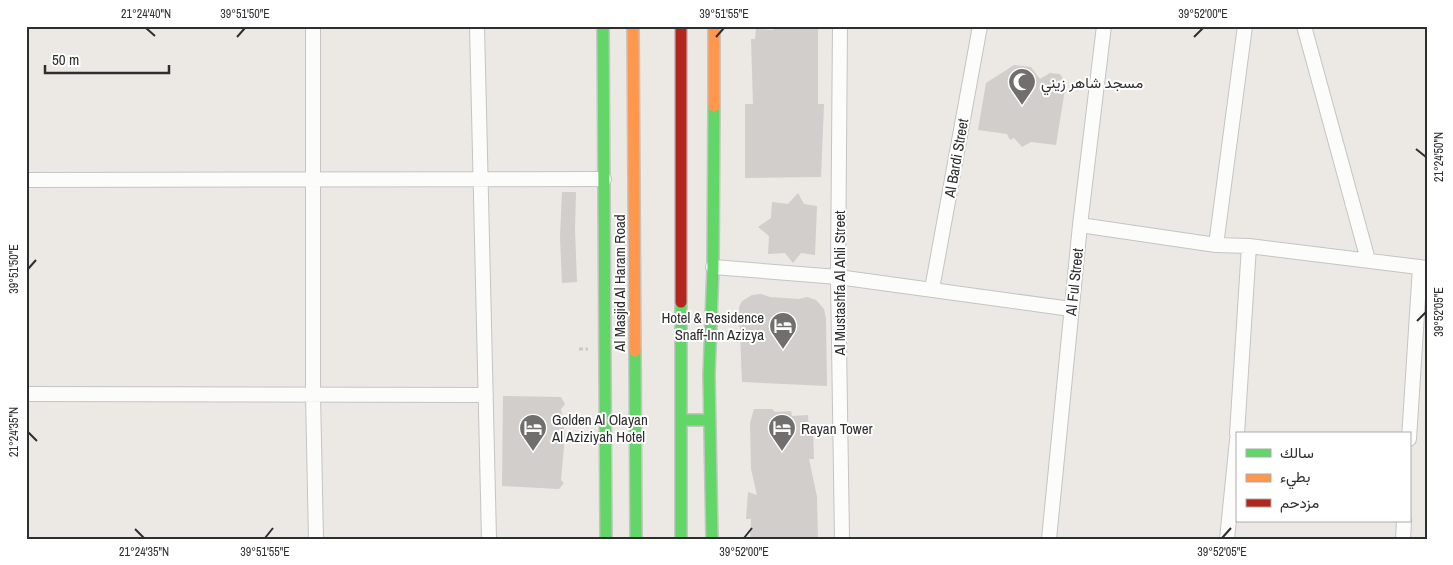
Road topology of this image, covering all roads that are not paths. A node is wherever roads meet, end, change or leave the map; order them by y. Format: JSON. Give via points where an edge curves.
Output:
{"nodes":[{"id":1,"x":313,"y":26,"type":"edge"},
{"id":2,"x":477,"y":26,"type":"edge"},
{"id":3,"x":602,"y":26,"type":"edge"},
{"id":4,"x":633,"y":26,"type":"edge"},
{"id":5,"x":681,"y":26,"type":"edge"},
{"id":6,"x":714,"y":26,"type":"edge"},
{"id":7,"x":840,"y":26,"type":"edge"},
{"id":8,"x":980,"y":26,"type":"edge"},
{"id":9,"x":1104,"y":26,"type":"edge"},
{"id":10,"x":1245,"y":26,"type":"edge"},
{"id":11,"x":1304,"y":26,"type":"edge"},
{"id":12,"x":313,"y":179,"type":"junction"},
{"id":13,"x":481,"y":179,"type":"junction"},
{"id":14,"x":604,"y":179,"type":"junction"},
{"id":15,"x":26,"y":180,"type":"edge"},
{"id":16,"x":1080,"y":225,"type":"junction"},
{"id":17,"x":620,"y":231,"type":"junction"},
{"id":18,"x":1216,"y":245,"type":"junction"},
{"id":19,"x":1249,"y":246,"type":"junction"},
{"id":20,"x":1368,"y":260,"type":"junction"},
{"id":21,"x":713,"y":267,"type":"junction"},
{"id":22,"x":1423,"y":267,"type":"edge"},
{"id":23,"x":838,"y":277,"type":"junction"},
{"id":24,"x":932,"y":289,"type":"junction"},
{"id":25,"x":1072,"y":309,"type":"junction"},
{"id":26,"x":26,"y":394,"type":"edge"},
{"id":27,"x":313,"y":394,"type":"junction"},
{"id":28,"x":486,"y":395,"type":"junction"},
{"id":29,"x":681,"y":420,"type":"junction"},
{"id":30,"x":710,"y":420,"type":"junction"},
{"id":31,"x":1237,"y":432,"type":"edge"},
{"id":32,"x":1410,"y":432,"type":"edge"},
{"id":33,"x":1236,"y":450,"type":"edge"},
{"id":34,"x":1404,"y":522,"type":"edge"},
{"id":35,"x":316,"y":539,"type":"edge"},
{"id":36,"x":489,"y":539,"type":"edge"},
{"id":37,"x":606,"y":539,"type":"edge"},
{"id":38,"x":636,"y":539,"type":"edge"},
{"id":39,"x":681,"y":539,"type":"edge"},
{"id":40,"x":712,"y":539,"type":"edge"},
{"id":41,"x":842,"y":539,"type":"edge"},
{"id":42,"x":1049,"y":539,"type":"edge"},
{"id":43,"x":1227,"y":539,"type":"edge"},
{"id":44,"x":1403,"y":539,"type":"edge"}],
"edges":[{"from":1,"to":12,"type":"street"},
{"from":2,"to":13,"type":"street"},
{"from":3,"to":14,"type":"main road"},
{"from":4,"to":17,"type":"main road","name":"Al Masjid Al Haram Road"},
{"from":5,"to":29,"type":"main road"},
{"from":6,"to":21,"type":"main road"},
{"from":7,"to":23,"type":"street","name":"Al Mustashfa Al Ahli Street"},
{"from":8,"to":24,"type":"street","name":"Al Bardi Street"},
{"from":9,"to":16,"type":"street","name":"Al Ful Street"},
{"from":10,"to":18,"type":"street"},
{"from":11,"to":20,"type":"street"},
{"from":12,"to":13,"type":"street"},
{"from":12,"to":15,"type":"street"},
{"from":12,"to":27,"type":"street"},
{"from":13,"to":14,"type":"street"},
{"from":13,"to":28,"type":"street"},
{"from":14,"to":17,"type":"main road"},
{"from":16,"to":18,"type":"street"},
{"from":16,"to":25,"type":"street","name":"Al Ful Street"},
{"from":17,"to":37,"type":"main road"},
{"from":17,"to":38,"type":"main road","name":"Al Masjid Al Haram Road"},
{"from":18,"to":19,"type":"street"},
{"from":19,"to":20,"type":"street"},
{"from":19,"to":31,"type":"street"},
{"from":20,"to":22,"type":"street"},
{"from":21,"to":23,"type":"street"},
{"from":21,"to":30,"type":"main road"},
{"from":22,"to":32,"type":"street"},
{"from":23,"to":24,"type":"street"},
{"from":23,"to":41,"type":"street","name":"Al Mustashfa Al Ahli Street"},
{"from":24,"to":25,"type":"street"},
{"from":25,"to":42,"type":"street","name":"Al Ful Street"},
{"from":26,"to":27,"type":"street"},
{"from":27,"to":28,"type":"street"},
{"from":27,"to":35,"type":"street"},
{"from":28,"to":36,"type":"street"},
{"from":29,"to":30,"type":"main road"},
{"from":29,"to":39,"type":"main road"},
{"from":30,"to":40,"type":"main road"},
{"from":33,"to":43,"type":"street"},
{"from":34,"to":44,"type":"street"}]}
